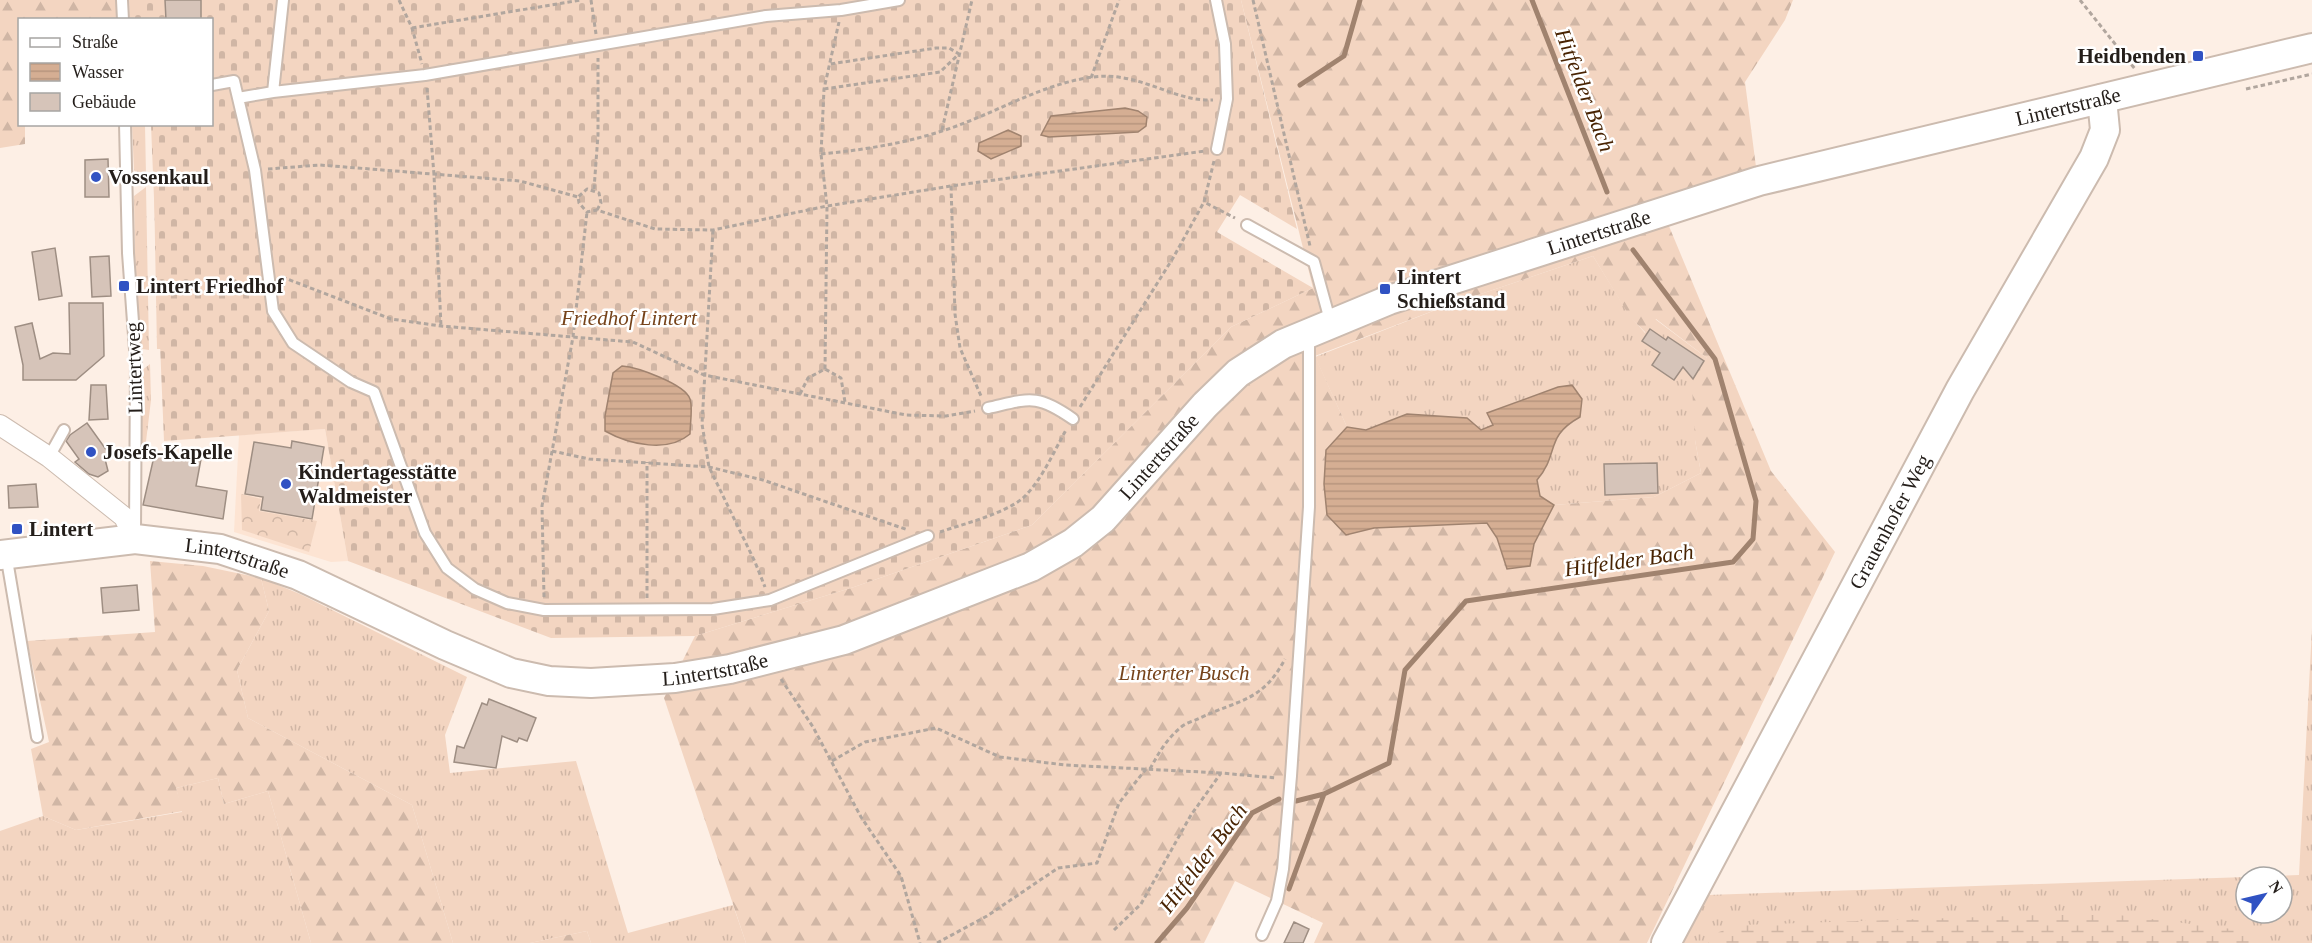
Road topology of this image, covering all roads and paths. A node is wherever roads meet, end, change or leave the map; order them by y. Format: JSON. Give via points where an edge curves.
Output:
{"nodes":[{"id":1,"x":122,"y":0,"type":"edge"},
{"id":2,"x":283,"y":0,"type":"edge"},
{"id":3,"x":399,"y":0,"type":"edge"},
{"id":4,"x":581,"y":0,"type":"edge"},
{"id":5,"x":591,"y":0,"type":"edge"},
{"id":6,"x":899,"y":0,"type":"edge"},
{"id":7,"x":972,"y":0,"type":"edge"},
{"id":8,"x":1119,"y":0,"type":"edge"},
{"id":9,"x":1216,"y":0,"type":"edge"},
{"id":10,"x":1253,"y":0,"type":"edge"},
{"id":11,"x":2080,"y":0,"type":"edge"},
{"id":12,"x":841,"y":10,"type":"junction"},
{"id":13,"x":123,"y":18,"type":"edge"},
{"id":14,"x":412,"y":28,"type":"junction"},
{"id":15,"x":598,"y":45,"type":"junction"},
{"id":16,"x":2312,"y":48,"type":"edge"},
{"id":17,"x":959,"y":54,"type":"junction"},
{"id":18,"x":830,"y":64,"type":"junction"},
{"id":19,"x":425,"y":75,"type":"junction"},
{"id":20,"x":1091,"y":78,"type":"junction"},
{"id":21,"x":213,"y":85,"type":"edge"},
{"id":22,"x":824,"y":88,"type":"junction"},
{"id":23,"x":2150,"y":88,"type":"junction"},
{"id":24,"x":273,"y":92,"type":"junction"},
{"id":25,"x":238,"y":98,"type":"junction"},
{"id":26,"x":1227,"y":99,"type":"junction"},
{"id":27,"x":2102,"y":99,"type":"junction"},
{"id":28,"x":125,"y":126,"type":"edge"},
{"id":29,"x":942,"y":131,"type":"junction"},
{"id":30,"x":1217,"y":149,"type":"junction"},
{"id":31,"x":821,"y":154,"type":"junction"},
{"id":32,"x":255,"y":170,"type":"junction"},
{"id":33,"x":434,"y":175,"type":"junction"},
{"id":34,"x":951,"y":186,"type":"junction"},
{"id":35,"x":594,"y":189,"type":"junction"},
{"id":36,"x":579,"y":197,"type":"junction"},
{"id":37,"x":1204,"y":202,"type":"junction"},
{"id":38,"x":827,"y":206,"type":"junction"},
{"id":39,"x":597,"y":210,"type":"junction"},
{"id":40,"x":587,"y":212,"type":"junction"},
{"id":41,"x":1247,"y":225,"type":"joint"},
{"id":42,"x":713,"y":230,"type":"junction"},
{"id":43,"x":1314,"y":262,"type":"junction"},
{"id":44,"x":267,"y":271,"type":"junction"},
{"id":45,"x":441,"y":326,"type":"junction"},
{"id":46,"x":1320,"y":328,"type":"junction"},
{"id":47,"x":573,"y":337,"type":"junction"},
{"id":48,"x":825,"y":369,"type":"junction"},
{"id":49,"x":704,"y":375,"type":"junction"},
{"id":50,"x":800,"y":394,"type":"junction"},
{"id":51,"x":845,"y":402,"type":"junction"},
{"id":52,"x":988,"y":408,"type":"junction"},
{"id":53,"x":1073,"y":419,"type":"junction"},
{"id":54,"x":0,"y":425,"type":"edge"},
{"id":55,"x":64,"y":430,"type":"dead end"},
{"id":56,"x":552,"y":451,"type":"junction"},
{"id":57,"x":49,"y":457,"type":"junction"},
{"id":58,"x":647,"y":462,"type":"junction"},
{"id":59,"x":709,"y":467,"type":"junction"},
{"id":60,"x":928,"y":536,"type":"junction"},
{"id":61,"x":135,"y":539,"type":"junction"},
{"id":62,"x":3,"y":554,"type":"edge"},
{"id":63,"x":770,"y":600,"type":"junction"},
{"id":64,"x":647,"y":609,"type":"junction"},
{"id":65,"x":544,"y":610,"type":"junction"},
{"id":66,"x":1299,"y":657,"type":"junction"},
{"id":67,"x":776,"y":658,"type":"junction"},
{"id":68,"x":37,"y":737,"type":"dead end"},
{"id":69,"x":831,"y":761,"type":"junction"},
{"id":70,"x":1148,"y":769,"type":"junction"},
{"id":71,"x":1221,"y":773,"type":"junction"},
{"id":72,"x":1291,"y":776,"type":"junction"},
{"id":73,"x":1114,"y":930,"type":"dead end"},
{"id":74,"x":1262,"y":935,"type":"dead end"},
{"id":75,"x":920,"y":943,"type":"edge"},
{"id":76,"x":937,"y":943,"type":"edge"},
{"id":77,"x":1666,"y":943,"type":"edge"}],
"edges":[{"from":1,"to":13,"type":"lane"},
{"from":2,"to":24,"type":"lane"},
{"from":3,"to":14,"type":"path"},
{"from":4,"to":14,"type":"path"},
{"from":5,"to":15,"type":"path"},
{"from":6,"to":12,"type":"lane"},
{"from":7,"to":17,"type":"path"},
{"from":8,"to":20,"type":"path"},
{"from":9,"to":26,"type":"lane","via":[[1225,44]]},
{"from":10,"to":43,"type":"path"},
{"from":11,"to":23,"type":"path"},
{"from":12,"to":15,"type":"lane","via":[[766,16]]},
{"from":12,"to":18,"type":"path"},
{"from":14,"to":19,"type":"path"},
{"from":15,"to":19,"type":"lane"},
{"from":15,"to":35,"type":"path"},
{"from":16,"to":23,"type":"main road","name":"Lintertstraße"},
{"from":17,"to":18,"type":"path","via":[[949,48],[936,48]]},
{"from":17,"to":22,"type":"path","via":[[940,72]]},
{"from":17,"to":29,"type":"path"},
{"from":18,"to":22,"type":"path"},
{"from":19,"to":24,"type":"lane"},
{"from":19,"to":33,"type":"path"},
{"from":20,"to":26,"type":"path","via":[[1114,76],[1152,84],[1198,101]]},
{"from":20,"to":29,"type":"path","via":[[1052,87]]},
{"from":21,"to":25,"type":"lane","via":[[234,81]]},
{"from":22,"to":31,"type":"path"},
{"from":23,"to":27,"type":"main road","name":"Lintertstraße"},
{"from":24,"to":25,"type":"lane"},
{"from":25,"to":32,"type":"lane"},
{"from":26,"to":30,"type":"lane"},
{"from":27,"to":46,"type":"main road","name":"Lintertstraße","via":[[1759,181],[1441,282]]},
{"from":27,"to":77,"type":"main road","name":"Grauenhofer Weg","via":[[2105,130],[2094,158],[1960,390]]},
{"from":28,"to":61,"type":"lane","name":"Lintertweg","via":[[136,363]]},
{"from":29,"to":31,"type":"path","via":[[872,150]]},
{"from":30,"to":34,"type":"path"},
{"from":30,"to":37,"type":"path"},
{"from":31,"to":38,"type":"path"},
{"from":32,"to":33,"type":"path","via":[[320,165]]},
{"from":32,"to":44,"type":"lane"},
{"from":33,"to":36,"type":"path","via":[[520,181]]},
{"from":33,"to":45,"type":"path"},
{"from":34,"to":38,"type":"path"},
{"from":34,"to":52,"type":"path","via":[[955,314],[960,348]]},
{"from":35,"to":36,"type":"path","via":[[586,189]]},
{"from":35,"to":39,"type":"path","via":[[601,203]]},
{"from":36,"to":40,"type":"path"},
{"from":37,"to":41,"type":"path"},
{"from":37,"to":53,"type":"path"},
{"from":38,"to":42,"type":"path"},
{"from":38,"to":48,"type":"path"},
{"from":39,"to":40,"type":"path"},
{"from":39,"to":42,"type":"path","via":[[655,229]]},
{"from":40,"to":47,"type":"path"},
{"from":41,"to":43,"type":"lane"},
{"from":42,"to":49,"type":"path"},
{"from":43,"to":46,"type":"lane"},
{"from":44,"to":45,"type":"path","via":[[391,318]]},
{"from":44,"to":65,"type":"lane","via":[[273,311],[293,343],[351,382],[379,395],[425,533],[447,568],[475,589],[507,603]]},
{"from":45,"to":47,"type":"path"},
{"from":46,"to":66,"type":"lane"},
{"from":46,"to":67,"type":"main road","name":"Lintertstraße","via":[[1282,344],[1238,373],[1103,519],[1073,543],[1031,567],[979,589],[844,640]]},
{"from":47,"to":49,"type":"path","via":[[633,342]]},
{"from":47,"to":56,"type":"path"},
{"from":48,"to":50,"type":"path","via":[[808,378]]},
{"from":48,"to":51,"type":"path","via":[[841,378]]},
{"from":49,"to":50,"type":"path"},
{"from":49,"to":59,"type":"path","via":[[702,424]]},
{"from":50,"to":51,"type":"path"},
{"from":51,"to":52,"type":"path","via":[[926,416]]},
{"from":52,"to":53,"type":"lane","via":[[1030,399],[1051,403]]},
{"from":53,"to":60,"type":"path","via":[[1038,480],[1022,499]]},
{"from":54,"to":57,"type":"street"},
{"from":55,"to":57,"type":"lane"},
{"from":56,"to":58,"type":"path","via":[[589,459]]},
{"from":56,"to":65,"type":"path","via":[[542,506]]},
{"from":57,"to":61,"type":"street","via":[[124,517]]},
{"from":58,"to":59,"type":"path"},
{"from":58,"to":64,"type":"path"},
{"from":59,"to":60,"type":"path","via":[[763,480]]},
{"from":59,"to":63,"type":"path"},
{"from":60,"to":63,"type":"lane"},
{"from":61,"to":62,"type":"main road","name":"Lintertstraße"},
{"from":61,"to":67,"type":"main road","name":"Lintertstraße","via":[[220,549],[298,575],[500,668],[549,681],[675,678]]},
{"from":62,"to":68,"type":"lane","name":"Lintertstraße"},
{"from":63,"to":64,"type":"lane","via":[[713,609]]},
{"from":64,"to":65,"type":"lane"},
{"from":66,"to":70,"type":"path","via":[[1287,655],[1275,677],[1252,698],[1181,727]]},
{"from":66,"to":72,"type":"lane"},
{"from":67,"to":69,"type":"path","via":[[782,681]]},
{"from":69,"to":70,"type":"path","via":[[865,742],[936,728],[1000,757]]},
{"from":69,"to":75,"type":"path","via":[[861,817],[901,876]]},
{"from":70,"to":71,"type":"path"},
{"from":70,"to":76,"type":"path","via":[[1119,803],[1097,862],[1058,868],[987,916]]},
{"from":71,"to":72,"type":"path"},
{"from":71,"to":73,"type":"path","via":[[1191,815],[1142,904]]},
{"from":72,"to":74,"type":"lane","via":[[1277,901]]}]}
